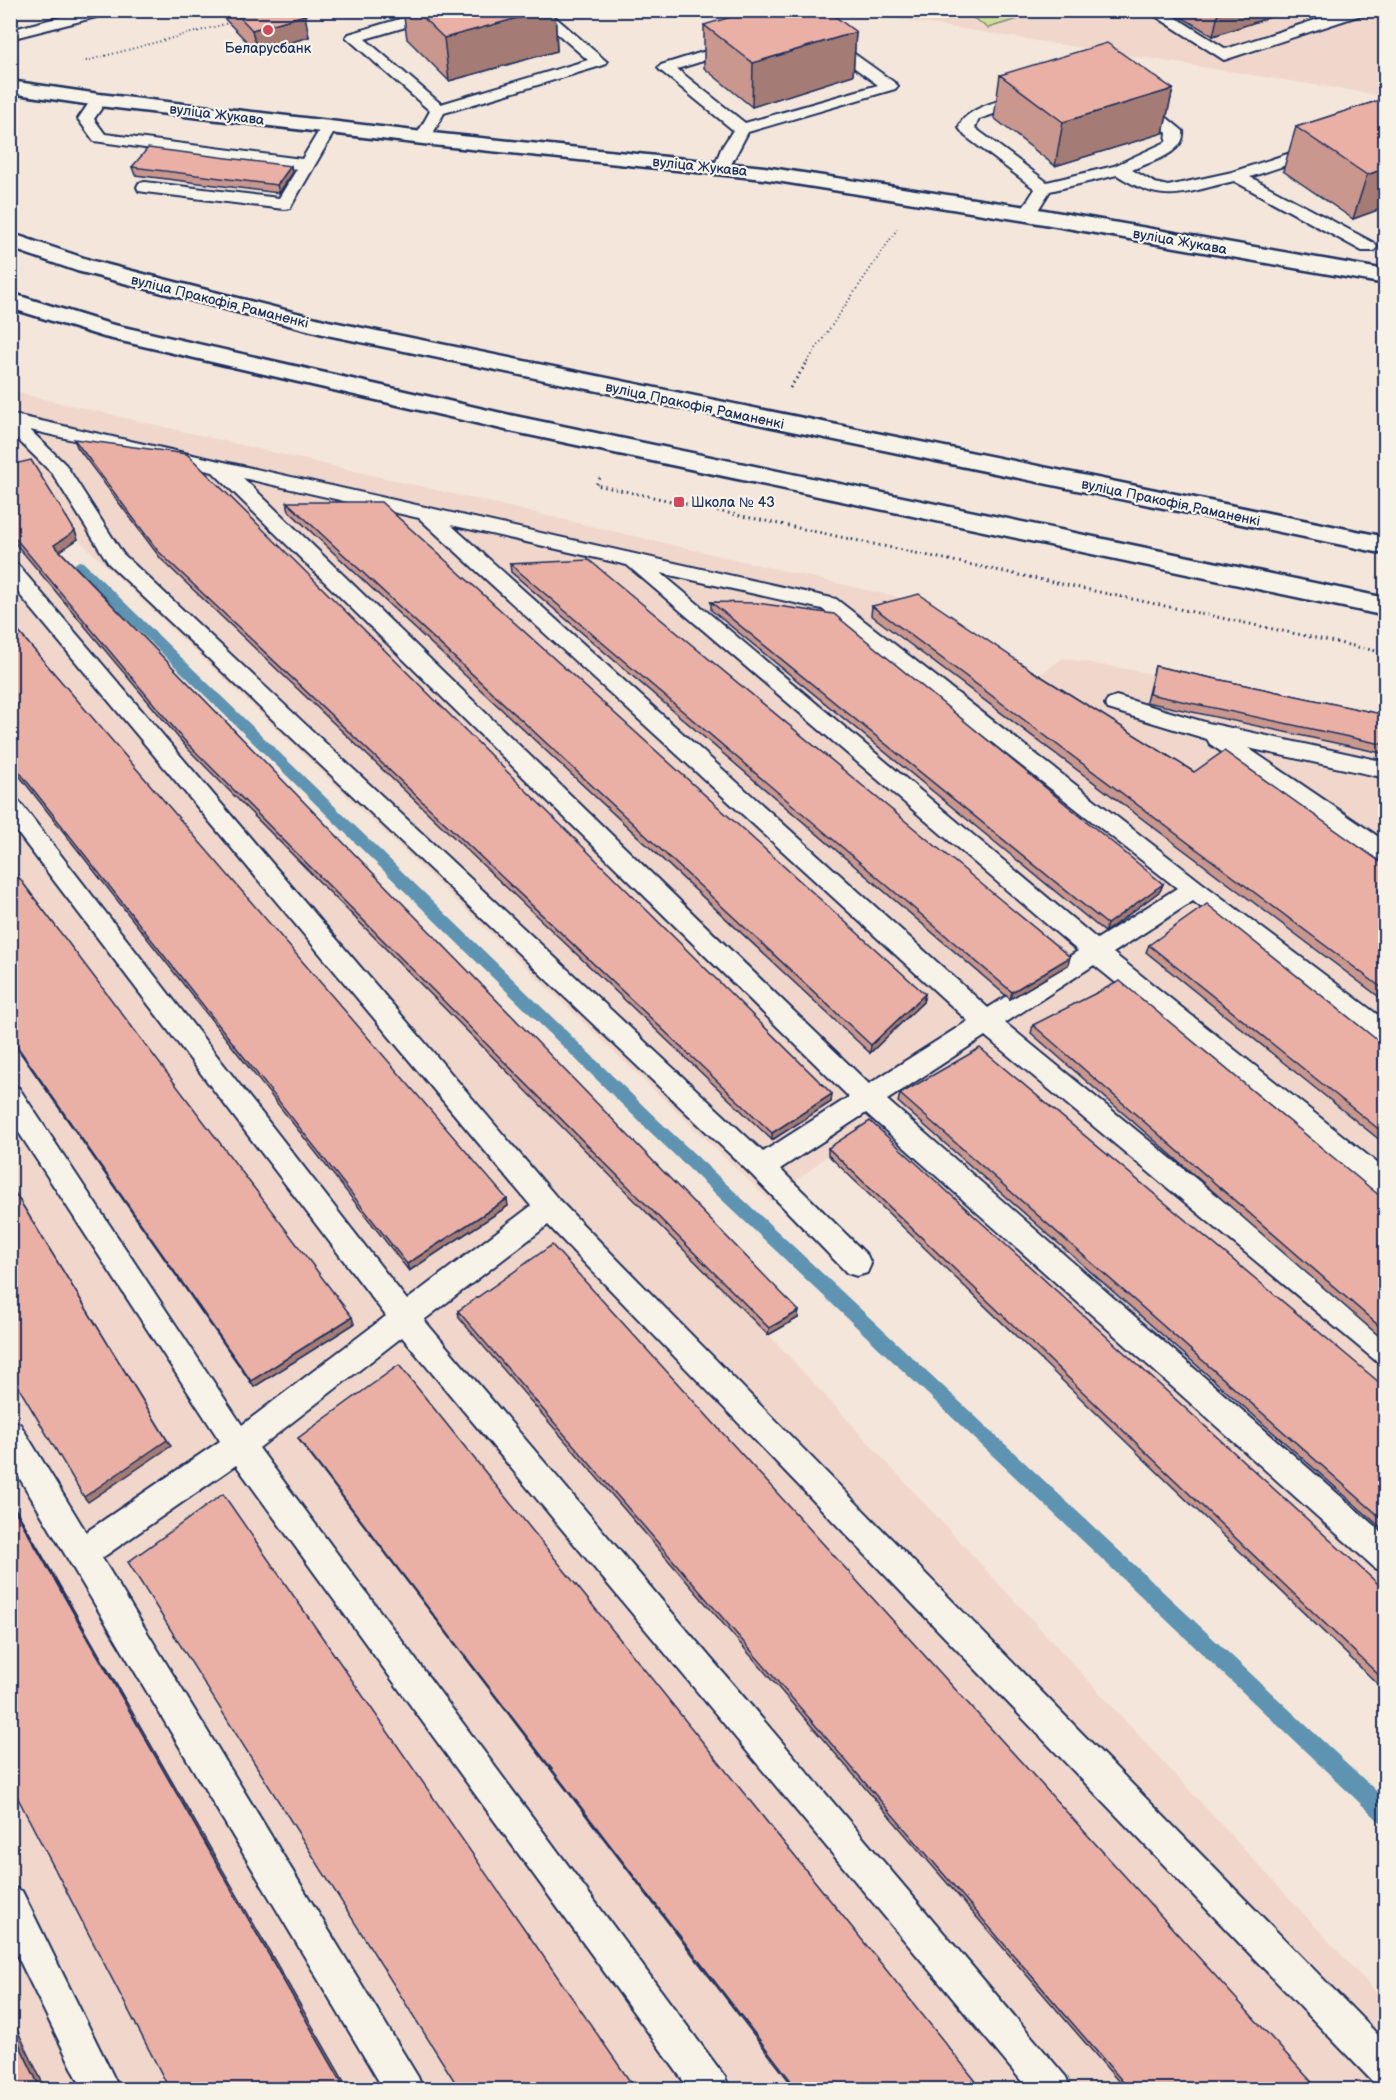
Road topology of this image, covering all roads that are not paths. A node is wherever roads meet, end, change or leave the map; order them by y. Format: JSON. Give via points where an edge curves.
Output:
{"nodes":[{"id":1,"x":107,"y":10,"type":"edge"},
{"id":2,"x":448,"y":10,"type":"edge"},
{"id":3,"x":537,"y":10,"type":"edge"},
{"id":4,"x":1153,"y":10,"type":"edge"},
{"id":5,"x":1362,"y":10,"type":"edge"},
{"id":6,"x":815,"y":32,"type":"edge"},
{"id":7,"x":10,"y":35,"type":"edge"},
{"id":8,"x":752,"y":41,"type":"edge"},
{"id":9,"x":10,"y":87,"type":"edge"},
{"id":10,"x":1124,"y":90,"type":"edge"},
{"id":11,"x":1040,"y":93,"type":"edge"},
{"id":12,"x":99,"y":100,"type":"junction"},
{"id":13,"x":438,"y":110,"type":"junction"},
{"id":14,"x":329,"y":127,"type":"junction"},
{"id":15,"x":1386,"y":128,"type":"edge"},
{"id":16,"x":742,"y":129,"type":"junction"},
{"id":17,"x":423,"y":138,"type":"junction"},
{"id":18,"x":307,"y":165,"type":"junction"},
{"id":19,"x":722,"y":167,"type":"junction"},
{"id":20,"x":1120,"y":169,"type":"junction"},
{"id":21,"x":1236,"y":176,"type":"junction"},
{"id":22,"x":153,"y":177,"type":"edge"},
{"id":23,"x":1044,"y":188,"type":"junction"},
{"id":24,"x":1027,"y":214,"type":"junction"},
{"id":25,"x":10,"y":240,"type":"edge"},
{"id":26,"x":1386,"y":240,"type":"edge"},
{"id":27,"x":1368,"y":247,"type":"junction"},
{"id":28,"x":1360,"y":272,"type":"junction"},
{"id":29,"x":1386,"y":277,"type":"edge"},
{"id":30,"x":10,"y":300,"type":"edge"},
{"id":31,"x":10,"y":420,"type":"edge"},
{"id":32,"x":220,"y":467,"type":"junction"},
{"id":33,"x":424,"y":513,"type":"junction"},
{"id":34,"x":1386,"y":546,"type":"edge"},
{"id":35,"x":632,"y":560,"type":"junction"},
{"id":36,"x":10,"y":569,"type":"edge"},
{"id":37,"x":1386,"y":607,"type":"edge"},
{"id":38,"x":1116,"y":704,"type":"dead end"},
{"id":39,"x":1208,"y":731,"type":"junction"},
{"id":40,"x":1386,"y":770,"type":"edge"},
{"id":41,"x":10,"y":806,"type":"edge"},
{"id":42,"x":1386,"y":854,"type":"edge"},
{"id":43,"x":1194,"y":889,"type":"junction"},
{"id":44,"x":1095,"y":952,"type":"junction"},
{"id":45,"x":986,"y":1022,"type":"junction"},
{"id":46,"x":1386,"y":1035,"type":"edge"},
{"id":47,"x":10,"y":1096,"type":"edge"},
{"id":48,"x":868,"y":1099,"type":"junction"},
{"id":49,"x":761,"y":1167,"type":"junction"},
{"id":50,"x":1386,"y":1186,"type":"edge"},
{"id":51,"x":549,"y":1208,"type":"junction"},
{"id":52,"x":857,"y":1264,"type":"dead end"},
{"id":53,"x":404,"y":1318,"type":"junction"},
{"id":54,"x":1386,"y":1352,"type":"edge"},
{"id":55,"x":10,"y":1434,"type":"edge"},
{"id":56,"x":239,"y":1445,"type":"junction"},
{"id":57,"x":81,"y":1554,"type":"junction"},
{"id":58,"x":1386,"y":1557,"type":"edge"},
{"id":59,"x":10,"y":1903,"type":"edge"},
{"id":60,"x":1386,"y":2069,"type":"edge"},
{"id":61,"x":102,"y":2090,"type":"edge"},
{"id":62,"x":405,"y":2090,"type":"edge"},
{"id":63,"x":712,"y":2090,"type":"edge"},
{"id":64,"x":1053,"y":2090,"type":"edge"}],
"edges":[{"from":1,"to":7,"type":"lane"},
{"from":2,"to":13,"type":"lane","via":[[354,37]]},
{"from":3,"to":13,"type":"lane","via":[[599,62]]},
{"from":4,"to":5,"type":"lane","via":[[1224,55]]},
{"from":6,"to":16,"type":"lane","via":[[890,86]]},
{"from":8,"to":16,"type":"lane","via":[[666,68]]},
{"from":9,"to":12,"type":"street","name":"вуліца Жукава"},
{"from":10,"to":20,"type":"lane","via":[[1170,125],[1176,138],[1173,145]]},
{"from":11,"to":23,"type":"lane","via":[[973,116],[967,128]]},
{"from":12,"to":14,"type":"street","name":"вуліца Жукава"},
{"from":12,"to":18,"type":"lane","via":[[87,119],[100,138],[171,153],[282,167]]},
{"from":13,"to":17,"type":"lane"},
{"from":14,"to":17,"type":"street","name":"вуліца Жукава"},
{"from":14,"to":18,"type":"lane"},
{"from":15,"to":21,"type":"lane"},
{"from":16,"to":19,"type":"lane"},
{"from":17,"to":19,"type":"street","name":"вуліца Жукава"},
{"from":18,"to":22,"type":"lane","via":[[284,204],[263,196],[179,186],[145,187]]},
{"from":19,"to":24,"type":"street","name":"вуліца Жукава"},
{"from":20,"to":21,"type":"lane","via":[[1159,191]]},
{"from":20,"to":23,"type":"lane"},
{"from":21,"to":27,"type":"lane"},
{"from":23,"to":24,"type":"lane"},
{"from":24,"to":28,"type":"street","name":"вуліца Жукава"},
{"from":25,"to":34,"type":"street","name":"вуліца Пракофія Раманенкі","via":[[85,266],[327,328]]},
{"from":26,"to":27,"type":"lane"},
{"from":27,"to":28,"type":"lane"},
{"from":28,"to":29,"type":"street","name":"вуліца Жукава"},
{"from":30,"to":37,"type":"street","via":[[104,330],[510,423]]},
{"from":31,"to":32,"type":"lane"},
{"from":31,"to":49,"type":"lane","via":[[59,469],[116,559]]},
{"from":32,"to":33,"type":"lane"},
{"from":32,"to":48,"type":"lane"},
{"from":33,"to":35,"type":"lane"},
{"from":33,"to":45,"type":"lane"},
{"from":35,"to":43,"type":"lane","via":[[829,604]]},
{"from":35,"to":44,"type":"lane"},
{"from":36,"to":51,"type":"lane"},
{"from":38,"to":39,"type":"lane"},
{"from":39,"to":40,"type":"lane"},
{"from":39,"to":42,"type":"lane"},
{"from":41,"to":53,"type":"lane"},
{"from":43,"to":44,"type":"lane"},
{"from":43,"to":46,"type":"lane"},
{"from":44,"to":45,"type":"lane"},
{"from":44,"to":50,"type":"lane"},
{"from":45,"to":48,"type":"lane"},
{"from":45,"to":54,"type":"lane"},
{"from":47,"to":56,"type":"lane"},
{"from":48,"to":49,"type":"lane"},
{"from":48,"to":58,"type":"lane"},
{"from":49,"to":52,"type":"lane"},
{"from":51,"to":53,"type":"lane"},
{"from":51,"to":60,"type":"lane"},
{"from":53,"to":56,"type":"lane"},
{"from":53,"to":64,"type":"lane"},
{"from":55,"to":57,"type":"lane"},
{"from":56,"to":57,"type":"lane"},
{"from":56,"to":63,"type":"lane"},
{"from":57,"to":62,"type":"lane"},
{"from":59,"to":61,"type":"lane"}]}
